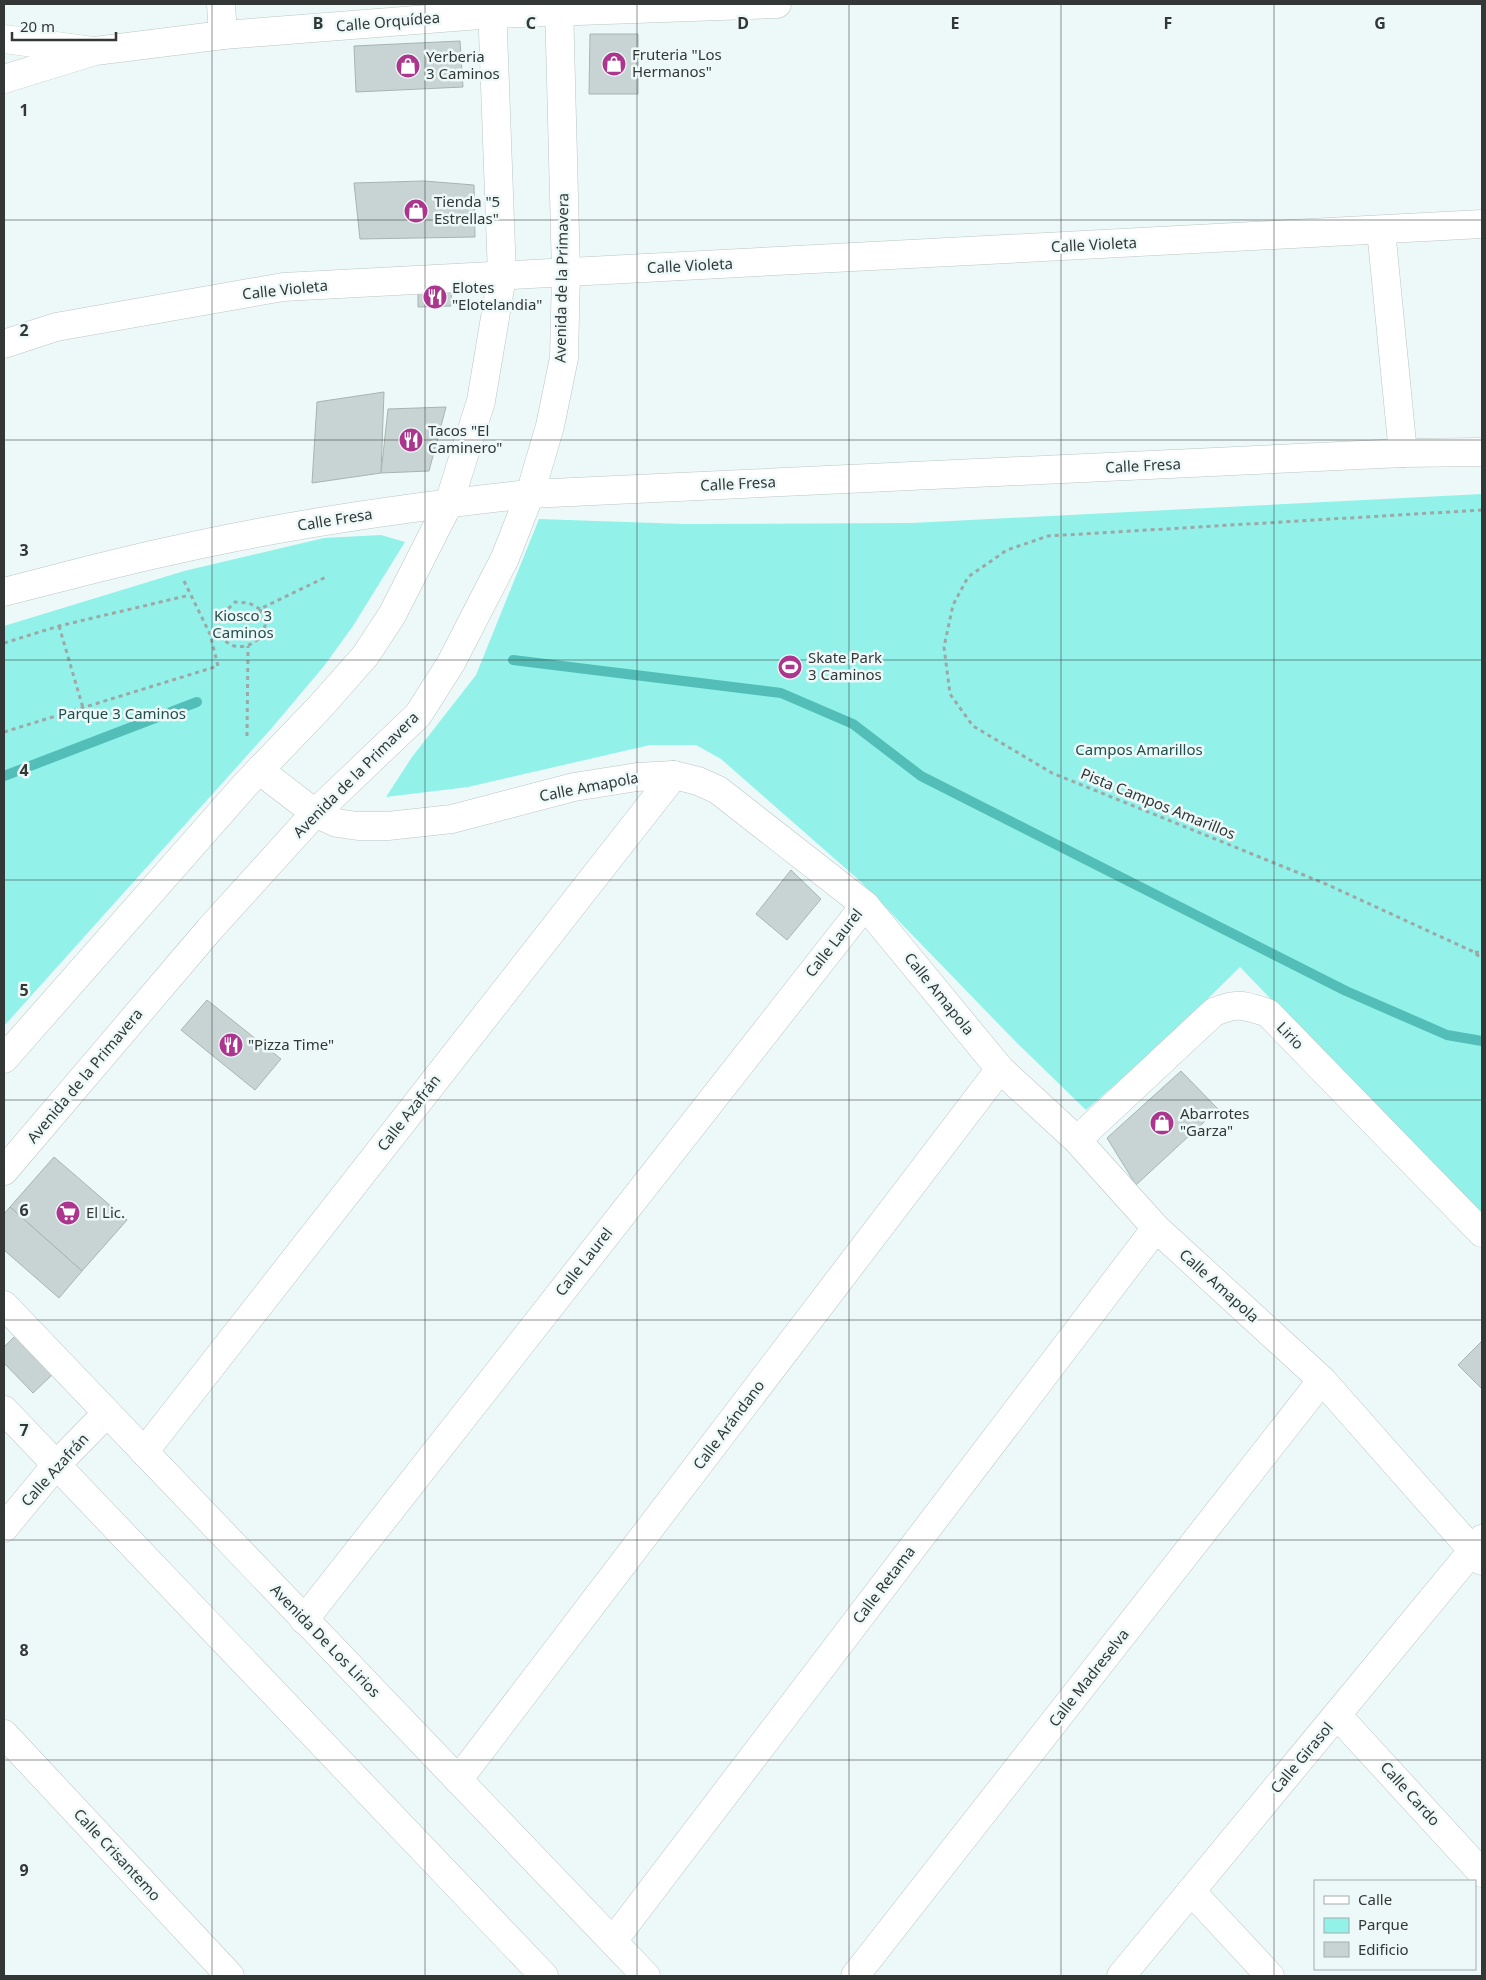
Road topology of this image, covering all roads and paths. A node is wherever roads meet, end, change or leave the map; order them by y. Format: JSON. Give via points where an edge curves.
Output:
{"nodes":[{"id":1,"x":221,"y":4,"type":"edge"},
{"id":2,"x":777,"y":4,"type":"edge"},
{"id":3,"x":559,"y":7,"type":"edge"},
{"id":4,"x":492,"y":9,"type":"edge"},
{"id":5,"x":223,"y":35,"type":"junction"},
{"id":6,"x":4,"y":38,"type":"edge"},
{"id":7,"x":95,"y":51,"type":"junction"},
{"id":8,"x":4,"y":79,"type":"edge"},
{"id":9,"x":1482,"y":224,"type":"edge"},
{"id":10,"x":1381,"y":230,"type":"junction"},
{"id":11,"x":566,"y":273,"type":"junction"},
{"id":12,"x":502,"y":276,"type":"junction"},
{"id":13,"x":4,"y":344,"type":"edge"},
{"id":14,"x":1482,"y":452,"type":"edge"},
{"id":15,"x":1403,"y":453,"type":"junction"},
{"id":16,"x":530,"y":494,"type":"junction"},
{"id":17,"x":450,"y":503,"type":"junction"},
{"id":18,"x":1482,"y":510,"type":"edge"},
{"id":19,"x":326,"y":577,"type":"dead end"},
{"id":20,"x":4,"y":592,"type":"edge"},
{"id":21,"x":260,"y":610,"type":"junction"},
{"id":22,"x":59,"y":626,"type":"junction"},
{"id":23,"x":221,"y":631,"type":"junction"},
{"id":24,"x":210,"y":634,"type":"junction"},
{"id":25,"x":4,"y":643,"type":"edge"},
{"id":26,"x":248,"y":646,"type":"junction"},
{"id":27,"x":83,"y":708,"type":"junction"},
{"id":28,"x":4,"y":732,"type":"edge"},
{"id":29,"x":674,"y":775,"type":"junction"},
{"id":30,"x":253,"y":777,"type":"junction"},
{"id":31,"x":315,"y":813,"type":"junction"},
{"id":32,"x":865,"y":904,"type":"junction"},
{"id":33,"x":1474,"y":952,"type":"junction"},
{"id":34,"x":1482,"y":953,"type":"edge"},
{"id":35,"x":1482,"y":959,"type":"edge"},
{"id":36,"x":4,"y":1060,"type":"edge"},
{"id":37,"x":1000,"y":1069,"type":"junction"},
{"id":38,"x":1077,"y":1140,"type":"junction"},
{"id":39,"x":4,"y":1171,"type":"edge"},
{"id":40,"x":1156,"y":1228,"type":"junction"},
{"id":41,"x":1482,"y":1233,"type":"edge"},
{"id":42,"x":4,"y":1305,"type":"edge"},
{"id":43,"x":1322,"y":1380,"type":"junction"},
{"id":44,"x":4,"y":1410,"type":"edge"},
{"id":45,"x":107,"y":1413,"type":"junction"},
{"id":46,"x":144,"y":1452,"type":"junction"},
{"id":47,"x":56,"y":1465,"type":"junction"},
{"id":48,"x":4,"y":1528,"type":"edge"},
{"id":49,"x":1479,"y":1550,"type":"edge"},
{"id":50,"x":304,"y":1620,"type":"junction"},
{"id":51,"x":1337,"y":1715,"type":"junction"},
{"id":52,"x":4,"y":1734,"type":"edge"},
{"id":53,"x":458,"y":1780,"type":"junction"},
{"id":54,"x":1482,"y":1873,"type":"edge"},
{"id":55,"x":1191,"y":1892,"type":"junction"},
{"id":56,"x":613,"y":1941,"type":"junction"},
{"id":57,"x":230,"y":1976,"type":"edge"},
{"id":58,"x":544,"y":1976,"type":"edge"},
{"id":59,"x":646,"y":1976,"type":"edge"},
{"id":60,"x":855,"y":1976,"type":"edge"},
{"id":61,"x":1121,"y":1976,"type":"edge"},
{"id":62,"x":1270,"y":1976,"type":"edge"}],
"edges":[{"from":1,"to":5,"type":"street"},
{"from":2,"to":3,"type":"street","name":"Calle Orquídea"},
{"from":3,"to":4,"type":"street","name":"Calle Orquídea"},
{"from":3,"to":11,"type":"street","name":"Avenida de la Primavera"},
{"from":4,"to":5,"type":"street","name":"Calle Orquídea"},
{"from":4,"to":12,"type":"street"},
{"from":5,"to":7,"type":"street","name":"Calle Orquídea"},
{"from":6,"to":7,"type":"street"},
{"from":7,"to":8,"type":"street","name":"Calle Orquídea"},
{"from":9,"to":10,"type":"street","name":"Calle Violeta"},
{"from":10,"to":11,"type":"street","name":"Calle Violeta"},
{"from":10,"to":15,"type":"street"},
{"from":11,"to":12,"type":"street","name":"Calle Violeta"},
{"from":11,"to":16,"type":"street","name":"Avenida de la Primavera","via":[[564,358],[550,426]]},
{"from":12,"to":13,"type":"street","name":"Calle Violeta","via":[[283,287],[56,327]]},
{"from":12,"to":17,"type":"street","via":[[481,401]]},
{"from":14,"to":15,"type":"street","name":"Calle Fresa"},
{"from":15,"to":16,"type":"street","name":"Calle Fresa"},
{"from":16,"to":17,"type":"street","name":"Calle Fresa"},
{"from":16,"to":31,"type":"street","name":"Avenida de la Primavera","via":[[505,558],[451,663],[418,715]]},
{"from":17,"to":20,"type":"street","name":"Calle Fresa","via":[[180,549]]},
{"from":17,"to":30,"type":"street","via":[[392,615],[365,656]]},
{"from":18,"to":33,"type":"path","name":"Pista Campos Amarillos","via":[[1048,536],[1007,550],[968,578],[953,605],[944,647],[950,694],[973,726],[1052,773],[1326,884]]},
{"from":19,"to":21,"type":"path"},
{"from":21,"to":23,"type":"path","via":[[249,603],[235,602],[222,615]]},
{"from":21,"to":26,"type":"path","via":[[264,631],[259,640]]},
{"from":22,"to":24,"type":"path","via":[[190,595]]},
{"from":22,"to":25,"type":"path"},
{"from":22,"to":27,"type":"path"},
{"from":23,"to":24,"type":"path"},
{"from":23,"to":26,"type":"path","via":[[234,646]]},
{"from":24,"to":27,"type":"path","via":[[218,666]]},
{"from":26,"to":30,"type":"path"},
{"from":27,"to":28,"type":"path"},
{"from":29,"to":31,"type":"street","name":"Calle Amapola","via":[[574,787],[452,819],[421,823],[358,826],[338,823]]},
{"from":29,"to":32,"type":"street","name":"Calle Amapola","via":[[718,790]]},
{"from":29,"to":46,"type":"street","name":"Calle Azafrán"},
{"from":30,"to":31,"type":"street","name":"Calle Amapola"},
{"from":30,"to":36,"type":"street"},
{"from":31,"to":39,"type":"street","name":"Avenida de la Primavera","via":[[209,930]]},
{"from":32,"to":37,"type":"street","name":"Calle Amapola"},
{"from":32,"to":50,"type":"street","name":"Calle Laurel"},
{"from":33,"to":34,"type":"path","name":"Pista Campos Amarillos"},
{"from":33,"to":35,"type":"path","name":"Pista Campos Amarillos"},
{"from":37,"to":38,"type":"street","name":"Calle Amapola"},
{"from":37,"to":53,"type":"street","name":"Calle Arándano"},
{"from":38,"to":40,"type":"street","name":"Calle Amapola"},
{"from":38,"to":41,"type":"street","name":"Lirio","via":[[1214,1012],[1242,1005],[1268,1013]]},
{"from":40,"to":43,"type":"street","name":"Calle Amapola"},
{"from":40,"to":56,"type":"street","name":"Calle Retama"},
{"from":42,"to":45,"type":"street","name":"Avenida De Los Lirios"},
{"from":43,"to":49,"type":"street","name":"Calle Amapola"},
{"from":43,"to":60,"type":"street","name":"Calle Madreselva"},
{"from":44,"to":47,"type":"street"},
{"from":45,"to":46,"type":"street","name":"Avenida De Los Lirios"},
{"from":45,"to":47,"type":"street","name":"Calle Azafrán"},
{"from":46,"to":50,"type":"street","name":"Avenida De Los Lirios"},
{"from":47,"to":48,"type":"street","name":"Calle Azafrán"},
{"from":47,"to":58,"type":"street"},
{"from":49,"to":51,"type":"street","name":"Calle Girasol"},
{"from":50,"to":53,"type":"street","name":"Avenida De Los Lirios"},
{"from":51,"to":54,"type":"street","name":"Calle Cardo"},
{"from":51,"to":55,"type":"street","name":"Calle Girasol"},
{"from":52,"to":57,"type":"street","name":"Calle Crisantemo"},
{"from":53,"to":56,"type":"street","name":"Avenida De Los Lirios"},
{"from":55,"to":61,"type":"street","name":"Calle Girasol"},
{"from":55,"to":62,"type":"street"},
{"from":56,"to":59,"type":"street","name":"Avenida De Los Lirios"}]}
